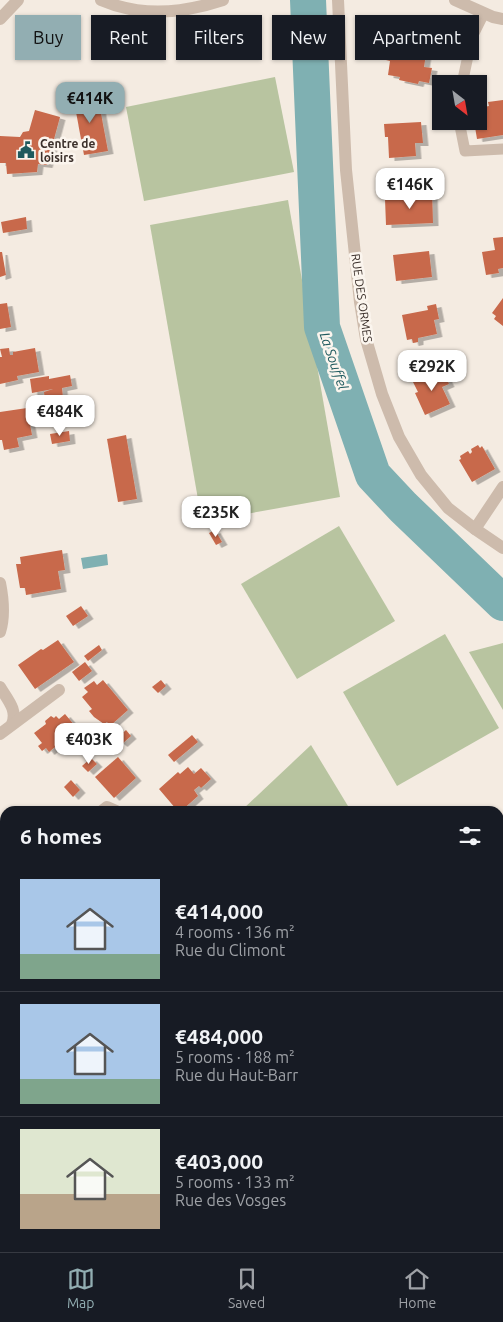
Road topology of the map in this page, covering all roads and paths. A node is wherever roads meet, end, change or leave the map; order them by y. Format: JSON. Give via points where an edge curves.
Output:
{"nodes":[{"id":1,"x":18,"y":0,"type":"edge"},
{"id":2,"x":101,"y":0,"type":"edge"},
{"id":3,"x":223,"y":0,"type":"edge"},
{"id":4,"x":338,"y":0,"type":"edge"},
{"id":5,"x":455,"y":0,"type":"edge"},
{"id":6,"x":484,"y":13,"type":"junction"},
{"id":7,"x":0,"y":19,"type":"edge"},
{"id":8,"x":503,"y":19,"type":"edge"},
{"id":9,"x":464,"y":75,"type":"edge"},
{"id":10,"x":461,"y":130,"type":"edge"},
{"id":11,"x":503,"y":149,"type":"edge"},
{"id":12,"x":503,"y":487,"type":"edge"},
{"id":13,"x":474,"y":529,"type":"junction"},
{"id":14,"x":503,"y":548,"type":"edge"},
{"id":15,"x":0,"y":582,"type":"edge"},
{"id":16,"x":0,"y":632,"type":"edge"},
{"id":17,"x":0,"y":687,"type":"edge"},
{"id":18,"x":59,"y":690,"type":"dead end"},
{"id":19,"x":12,"y":724,"type":"junction"},
{"id":20,"x":0,"y":734,"type":"edge"}],
"edges":[{"from":1,"to":7,"type":"street"},
{"from":2,"to":3,"type":"street","via":[[124,8],[165,12]]},
{"from":4,"to":13,"type":"street","name":"RUE DES ORMES","via":[[346,170],[366,339],[399,437],[421,475],[448,508]]},
{"from":5,"to":6,"type":"street"},
{"from":6,"to":8,"type":"street"},
{"from":6,"to":9,"type":"lane","via":[[472,37]]},
{"from":10,"to":11,"type":"lane","via":[[465,152]]},
{"from":12,"to":13,"type":"street"},
{"from":13,"to":14,"type":"street","name":"RUE DES ORMES"},
{"from":15,"to":16,"type":"street","via":[[3,616]]},
{"from":17,"to":19,"type":"street","via":[[15,713]]},
{"from":18,"to":19,"type":"street"},
{"from":19,"to":20,"type":"street"}]}
